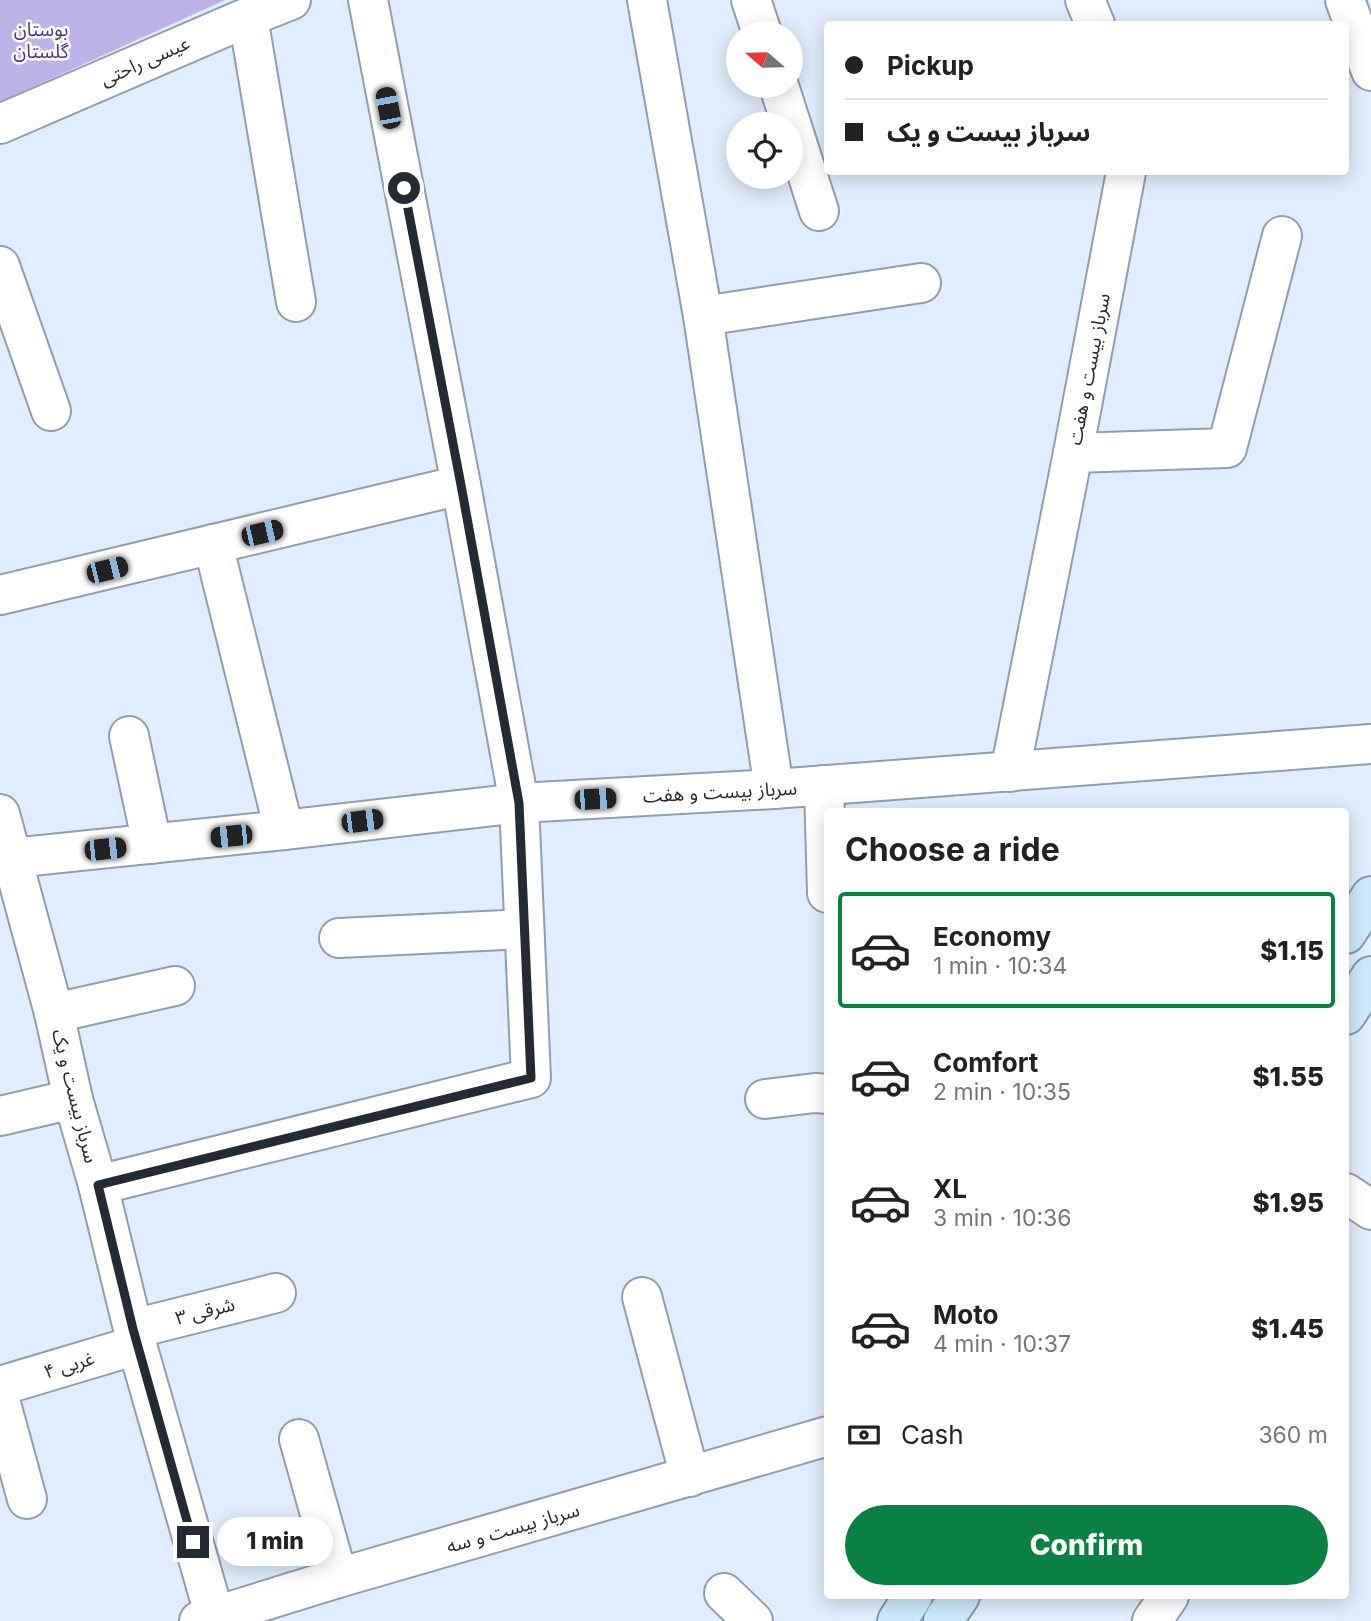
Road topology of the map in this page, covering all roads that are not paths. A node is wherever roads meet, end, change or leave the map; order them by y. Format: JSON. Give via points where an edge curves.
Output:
{"nodes":[{"id":1,"x":291,"y":0,"type":"edge"},
{"id":2,"x":368,"y":0,"type":"edge"},
{"id":3,"x":647,"y":0,"type":"edge"},
{"id":4,"x":751,"y":0,"type":"edge"},
{"id":5,"x":1085,"y":0,"type":"edge"},
{"id":6,"x":1345,"y":0,"type":"edge"},
{"id":7,"x":248,"y":17,"type":"junction"},
{"id":8,"x":758,"y":21,"type":"edge"},
{"id":9,"x":1094,"y":21,"type":"edge"},
{"id":10,"x":1371,"y":71,"type":"edge"},
{"id":11,"x":783,"y":98,"type":"edge"},
{"id":12,"x":0,"y":124,"type":"edge"},
{"id":13,"x":1125,"y":175,"type":"edge"},
{"id":14,"x":819,"y":211,"type":"dead end"},
{"id":15,"x":1282,"y":236,"type":"dead end"},
{"id":16,"x":0,"y":266,"type":"edge"},
{"id":17,"x":921,"y":282,"type":"dead end"},
{"id":18,"x":296,"y":302,"type":"dead end"},
{"id":19,"x":703,"y":316,"type":"junction"},
{"id":20,"x":51,"y":411,"type":"dead end"},
{"id":21,"x":1073,"y":453,"type":"junction"},
{"id":22,"x":461,"y":485,"type":"junction"},
{"id":23,"x":213,"y":544,"type":"junction"},
{"id":24,"x":0,"y":595,"type":"edge"},
{"id":25,"x":130,"y":736,"type":"dead end"},
{"id":26,"x":1371,"y":744,"type":"edge"},
{"id":27,"x":1010,"y":772,"type":"junction"},
{"id":28,"x":824,"y":785,"type":"junction"},
{"id":29,"x":774,"y":789,"type":"junction"},
{"id":30,"x":519,"y":803,"type":"junction"},
{"id":31,"x":825,"y":808,"type":"edge"},
{"id":32,"x":0,"y":814,"type":"edge"},
{"id":33,"x":284,"y":830,"type":"junction"},
{"id":34,"x":152,"y":844,"type":"junction"},
{"id":35,"x":12,"y":858,"type":"junction"},
{"id":36,"x":1371,"y":895,"type":"edge"},
{"id":37,"x":524,"y":929,"type":"junction"},
{"id":38,"x":1349,"y":929,"type":"edge"},
{"id":39,"x":339,"y":938,"type":"dead end"},
{"id":40,"x":1371,"y":976,"type":"edge"},
{"id":41,"x":175,"y":986,"type":"dead end"},
{"id":42,"x":1349,"y":1009,"type":"edge"},
{"id":43,"x":54,"y":1013,"type":"junction"},
{"id":44,"x":824,"y":1094,"type":"edge"},
{"id":45,"x":73,"y":1099,"type":"junction"},
{"id":46,"x":765,"y":1099,"type":"dead end"},
{"id":47,"x":0,"y":1116,"type":"edge"},
{"id":48,"x":98,"y":1185,"type":"junction"},
{"id":49,"x":1349,"y":1195,"type":"edge"},
{"id":50,"x":1371,"y":1210,"type":"edge"},
{"id":51,"x":276,"y":1293,"type":"dead end"},
{"id":52,"x":642,"y":1297,"type":"dead end"},
{"id":53,"x":135,"y":1337,"type":"junction"},
{"id":54,"x":0,"y":1386,"type":"edge"},
{"id":55,"x":0,"y":1400,"type":"edge"},
{"id":56,"x":824,"y":1438,"type":"edge"},
{"id":57,"x":299,"y":1440,"type":"dead end"},
{"id":58,"x":690,"y":1477,"type":"junction"},
{"id":59,"x":27,"y":1499,"type":"dead end"},
{"id":60,"x":338,"y":1578,"type":"junction"},
{"id":61,"x":724,"y":1593,"type":"dead end"},
{"id":62,"x":911,"y":1599,"type":"edge"},
{"id":63,"x":958,"y":1599,"type":"edge"},
{"id":64,"x":1167,"y":1599,"type":"edge"},
{"id":65,"x":210,"y":1619,"type":"edge"},
{"id":66,"x":753,"y":1621,"type":"edge"},
{"id":67,"x":897,"y":1621,"type":"edge"},
{"id":68,"x":943,"y":1621,"type":"edge"},
{"id":69,"x":1152,"y":1621,"type":"edge"}],
"edges":[{"from":1,"to":7,"type":"street","name":"عیسی راحتی"},
{"from":2,"to":22,"type":"street"},
{"from":3,"to":19,"type":"street"},
{"from":4,"to":8,"type":"street"},
{"from":5,"to":9,"type":"street"},
{"from":6,"to":10,"type":"street"},
{"from":7,"to":12,"type":"street","name":"عیسی راحتی"},
{"from":7,"to":18,"type":"street"},
{"from":11,"to":14,"type":"street"},
{"from":13,"to":21,"type":"street","name":"سرباز بیست و هفت"},
{"from":15,"to":21,"type":"street","via":[[1227,448]]},
{"from":16,"to":20,"type":"street"},
{"from":17,"to":19,"type":"street"},
{"from":19,"to":29,"type":"street"},
{"from":21,"to":27,"type":"street","name":"سرباز بیست و هفت"},
{"from":22,"to":23,"type":"street"},
{"from":22,"to":30,"type":"street"},
{"from":23,"to":24,"type":"street"},
{"from":23,"to":33,"type":"street"},
{"from":25,"to":34,"type":"street"},
{"from":26,"to":27,"type":"street","name":"سرباز بیست و هفت"},
{"from":27,"to":28,"type":"street","name":"سرباز بیست و هفت"},
{"from":28,"to":29,"type":"street","name":"سرباز بیست و هفت"},
{"from":28,"to":31,"type":"street"},
{"from":29,"to":30,"type":"street","name":"سرباز بیست و هفت"},
{"from":30,"to":33,"type":"street","name":"سرباز بیست و هفت"},
{"from":30,"to":37,"type":"street"},
{"from":32,"to":35,"type":"street","name":"سرباز بیست و یک"},
{"from":33,"to":34,"type":"street","name":"سرباز بیست و هفت"},
{"from":34,"to":35,"type":"street","name":"سرباز بیست و هفت"},
{"from":35,"to":43,"type":"street","name":"سرباز بیست و یک"},
{"from":36,"to":38,"type":"main road"},
{"from":37,"to":39,"type":"street"},
{"from":37,"to":48,"type":"street","via":[[531,1078]]},
{"from":40,"to":42,"type":"main road"},
{"from":41,"to":43,"type":"street"},
{"from":43,"to":45,"type":"street","name":"سرباز بیست و یک"},
{"from":44,"to":46,"type":"street"},
{"from":45,"to":47,"type":"street"},
{"from":45,"to":48,"type":"street","name":"سرباز بیست و یک"},
{"from":48,"to":53,"type":"street","name":"سرباز بیست و یک"},
{"from":49,"to":50,"type":"street"},
{"from":51,"to":53,"type":"street","name":"شرقی ۳"},
{"from":52,"to":58,"type":"street"},
{"from":53,"to":54,"type":"street","name":"غربی ۴"},
{"from":53,"to":65,"type":"street","name":"سرباز بیست و یک"},
{"from":55,"to":59,"type":"street"},
{"from":56,"to":58,"type":"street","name":"سرباز بیست و سه"},
{"from":57,"to":60,"type":"street"},
{"from":58,"to":60,"type":"street","name":"سرباز بیست و سه"},
{"from":60,"to":65,"type":"street","name":"سرباز بیست و سه"},
{"from":61,"to":66,"type":"street"},
{"from":62,"to":67,"type":"main road"},
{"from":63,"to":68,"type":"main road"},
{"from":64,"to":69,"type":"street"}]}
